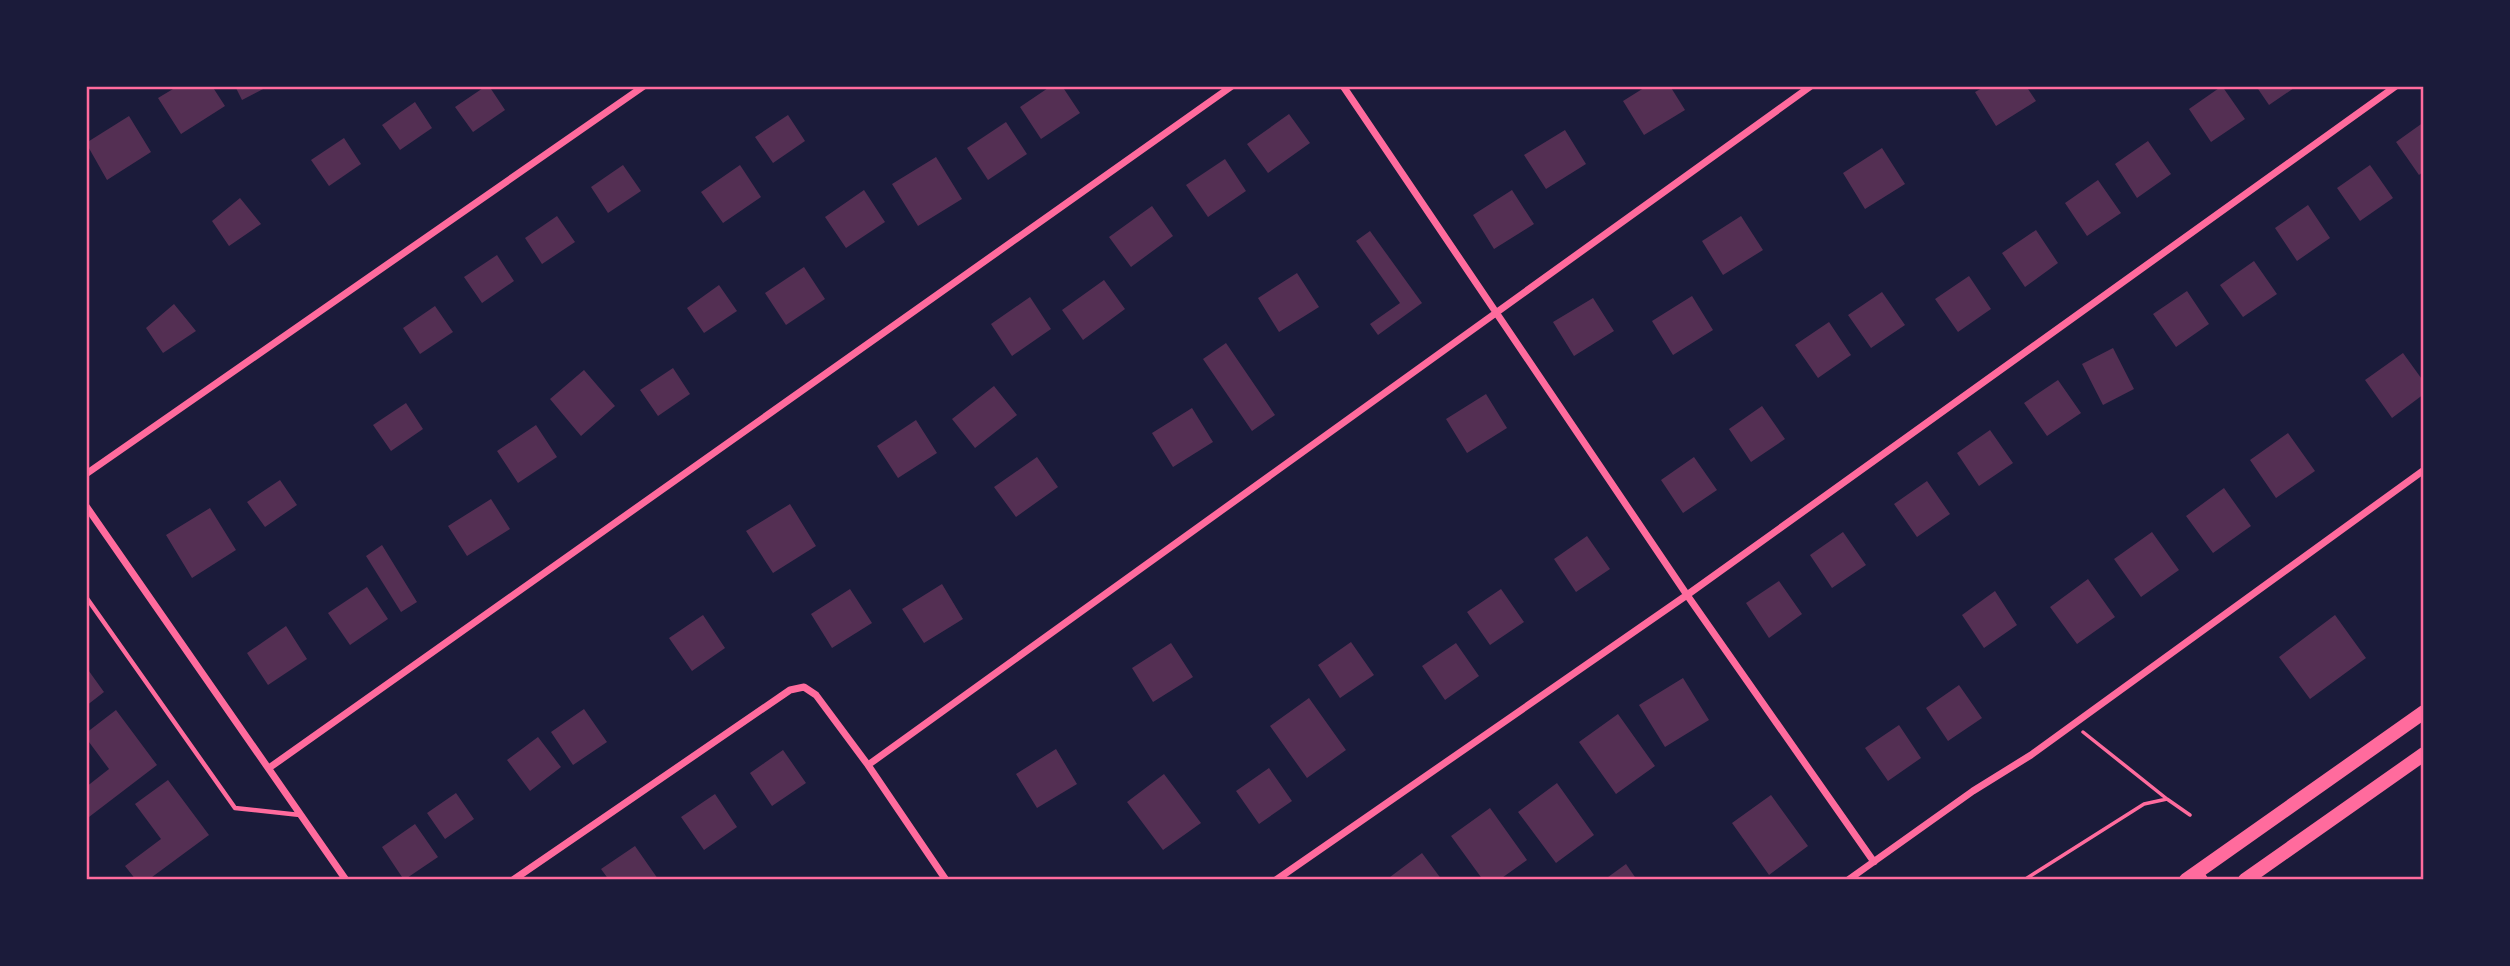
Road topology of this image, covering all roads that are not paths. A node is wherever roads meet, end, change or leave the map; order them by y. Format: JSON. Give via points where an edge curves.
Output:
{"nodes":[{"id":1,"x":645,"y":86,"type":"edge"},
{"id":2,"x":1231,"y":86,"type":"edge"},
{"id":3,"x":1343,"y":86,"type":"edge"},
{"id":4,"x":1811,"y":86,"type":"edge"},
{"id":5,"x":2396,"y":86,"type":"edge"},
{"id":6,"x":1497,"y":311,"type":"junction"},
{"id":7,"x":2424,"y":470,"type":"edge"},
{"id":8,"x":86,"y":474,"type":"edge"},
{"id":9,"x":86,"y":506,"type":"edge"},
{"id":10,"x":1686,"y":595,"type":"junction"},
{"id":11,"x":86,"y":597,"type":"edge"},
{"id":12,"x":2424,"y":712,"type":"edge"},
{"id":13,"x":2424,"y":754,"type":"edge"},
{"id":14,"x":868,"y":765,"type":"junction"},
{"id":15,"x":269,"y":768,"type":"junction"},
{"id":16,"x":300,"y":815,"type":"junction"},
{"id":17,"x":1874,"y":862,"type":"junction"},
{"id":18,"x":2202,"y":876,"type":"edge"},
{"id":19,"x":346,"y":880,"type":"edge"},
{"id":20,"x":513,"y":880,"type":"edge"},
{"id":21,"x":946,"y":880,"type":"edge"},
{"id":22,"x":1276,"y":880,"type":"edge"},
{"id":23,"x":1848,"y":880,"type":"edge"},
{"id":24,"x":2186,"y":880,"type":"edge"},
{"id":25,"x":2245,"y":880,"type":"edge"}],
"edges":[{"from":1,"to":8,"type":"street"},
{"from":2,"to":15,"type":"street"},
{"from":3,"to":6,"type":"street"},
{"from":4,"to":6,"type":"street"},
{"from":5,"to":10,"type":"street"},
{"from":6,"to":10,"type":"street"},
{"from":6,"to":14,"type":"street"},
{"from":7,"to":17,"type":"street","via":[[2031,755]]},
{"from":9,"to":15,"type":"street"},
{"from":10,"to":17,"type":"street"},
{"from":10,"to":22,"type":"street"},
{"from":11,"to":16,"type":"lane","via":[[235,808]]},
{"from":12,"to":18,"type":"main road"},
{"from":13,"to":25,"type":"main road"},
{"from":14,"to":20,"type":"street","via":[[816,695],[804,687],[790,690]]},
{"from":14,"to":21,"type":"street"},
{"from":15,"to":16,"type":"street"},
{"from":16,"to":19,"type":"street"},
{"from":17,"to":23,"type":"street"},
{"from":18,"to":24,"type":"main road"}]}
